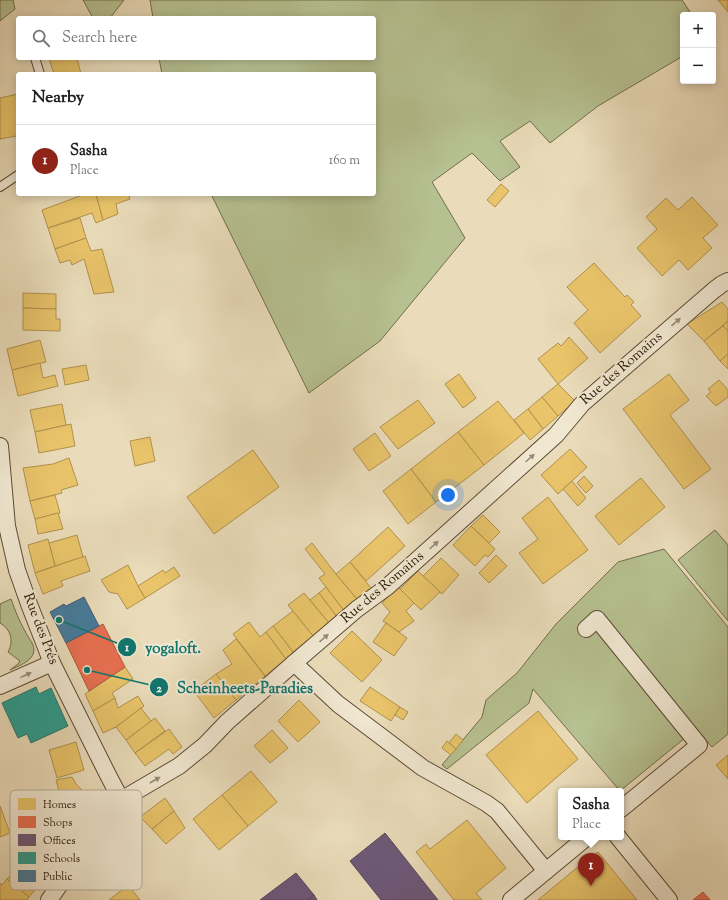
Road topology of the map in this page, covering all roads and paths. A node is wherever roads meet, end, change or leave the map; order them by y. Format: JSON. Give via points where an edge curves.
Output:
{"nodes":[{"id":1,"x":36,"y":60,"type":"edge"},
{"id":2,"x":39,"y":72,"type":"edge"},
{"id":3,"x":16,"y":176,"type":"edge"},
{"id":4,"x":0,"y":187,"type":"edge"},
{"id":5,"x":728,"y":281,"type":"edge"},
{"id":6,"x":0,"y":446,"type":"edge"},
{"id":7,"x":4,"y":526,"type":"edge"},
{"id":8,"x":586,"y":628,"type":"dead end"},
{"id":9,"x":52,"y":663,"type":"junction"},
{"id":10,"x":294,"y":663,"type":"junction"},
{"id":11,"x":0,"y":686,"type":"edge"},
{"id":12,"x":116,"y":790,"type":"edge"},
{"id":13,"x":138,"y":790,"type":"edge"},
{"id":14,"x":624,"y":807,"type":"edge"},
{"id":15,"x":584,"y":840,"type":"edge"},
{"id":16,"x":620,"y":840,"type":"edge"},
{"id":17,"x":546,"y":871,"type":"junction"},
{"id":18,"x":56,"y":890,"type":"edge"},
{"id":19,"x":49,"y":900,"type":"edge"},
{"id":20,"x":511,"y":900,"type":"edge"},
{"id":21,"x":669,"y":900,"type":"edge"}],
"edges":[{"from":1,"to":2,"type":"lane"},
{"from":3,"to":4,"type":"lane"},
{"from":10,"to":5,"type":"street","name":"Rue des Romains","one_way":true,"via":[[387,587],[556,435],[582,404],[714,290]]},
{"from":6,"to":7,"type":"street","name":"Rue des Prés"},
{"from":7,"to":9,"type":"street","name":"Rue des Prés","via":[[17,570]]},
{"from":8,"to":14,"type":"street","via":[[597,619],[699,745]]},
{"from":11,"to":9,"type":"street","one_way":true},
{"from":9,"to":12,"type":"street","name":"Rue des Prés"},
{"from":13,"to":10,"type":"street","name":"Rue des Romains","one_way":true,"via":[[179,766],[205,745],[227,722]]},
{"from":10,"to":17,"type":"street","via":[[338,704],[423,768],[497,811]]},
{"from":15,"to":17,"type":"street"},
{"from":16,"to":21,"type":"street"},
{"from":17,"to":20,"type":"street"},
{"from":18,"to":19,"type":"street","name":"Rue des Romains"}]}
